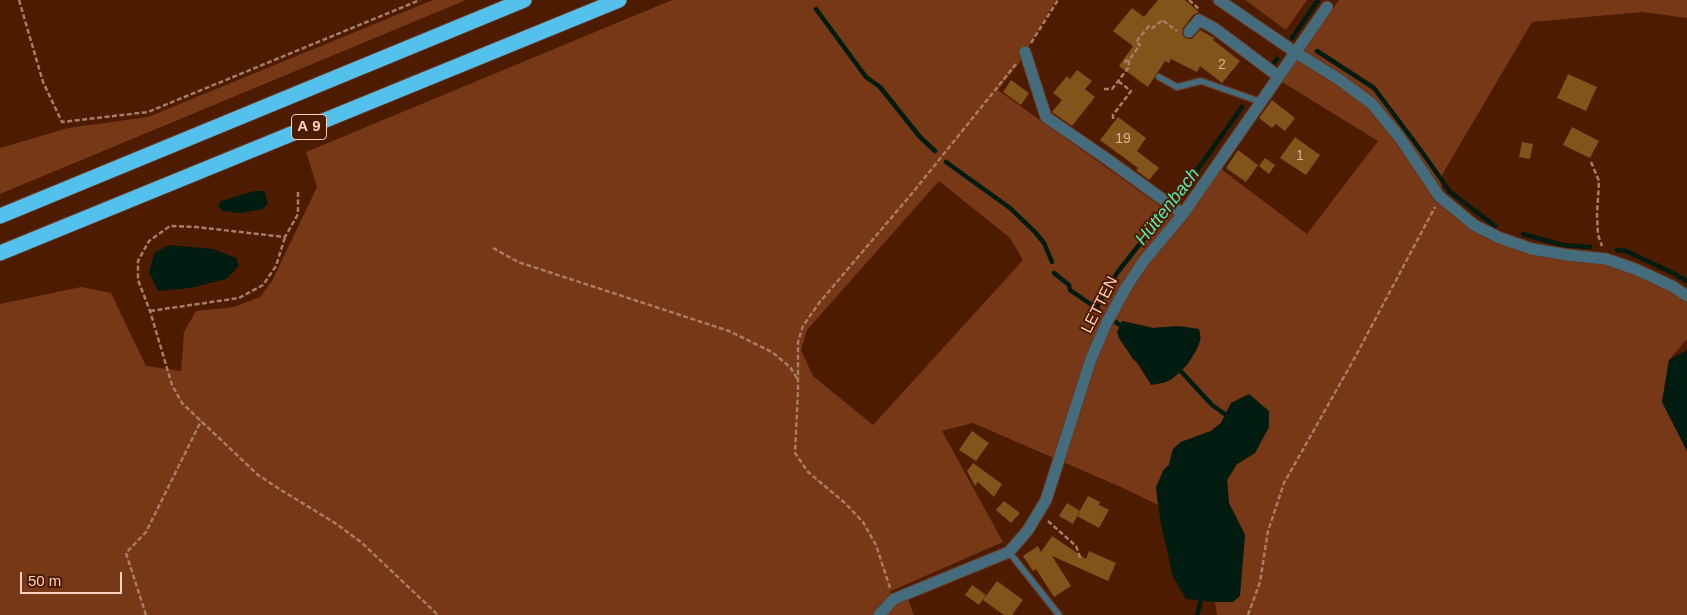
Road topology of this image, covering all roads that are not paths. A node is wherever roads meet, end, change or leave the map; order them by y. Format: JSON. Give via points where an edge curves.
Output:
{"nodes":[{"id":1,"x":524,"y":0,"type":"edge"},
{"id":2,"x":619,"y":0,"type":"edge"},
{"id":3,"x":1219,"y":0,"type":"edge"},
{"id":4,"x":1327,"y":7,"type":"dead end"},
{"id":5,"x":1189,"y":32,"type":"road end"},
{"id":6,"x":1025,"y":52,"type":"road end"},
{"id":7,"x":1295,"y":52,"type":"junction"},
{"id":8,"x":1278,"y":76,"type":"junction"},
{"id":9,"x":1158,"y":77,"type":"dead end"},
{"id":10,"x":1261,"y":102,"type":"junction"},
{"id":11,"x":1183,"y":214,"type":"junction"},
{"id":12,"x":0,"y":216,"type":"edge"},
{"id":13,"x":0,"y":253,"type":"edge"},
{"id":14,"x":1687,"y":296,"type":"edge"},
{"id":15,"x":1009,"y":552,"type":"junction"},
{"id":16,"x":879,"y":615,"type":"edge"},
{"id":17,"x":1059,"y":615,"type":"edge"}],
"edges":[{"from":1,"to":12,"type":"highway","number":"A 9"},
{"from":2,"to":13,"type":"highway","number":"A 9"},
{"from":3,"to":7,"type":"street"},
{"from":4,"to":7,"type":"street","name":"LETTEN"},
{"from":5,"to":8,"type":"street","via":[[1200,20]]},
{"from":6,"to":11,"type":"street","via":[[1046,117]]},
{"from":7,"to":8,"type":"street","name":"LETTEN"},
{"from":7,"to":14,"type":"street","via":[[1372,104],[1400,138],[1439,196],[1474,225],[1532,249],[1606,259],[1635,269]]},
{"from":8,"to":10,"type":"street","name":"LETTEN"},
{"from":9,"to":10,"type":"lane","via":[[1177,87],[1201,80]]},
{"from":10,"to":11,"type":"street","name":"LETTEN"},
{"from":11,"to":15,"type":"street","name":"LETTEN","via":[[1143,262],[1107,322],[1091,360],[1046,500],[1028,530]]},
{"from":15,"to":16,"type":"street","name":"LETTEN","via":[[894,599]]},
{"from":15,"to":17,"type":"lane"}]}
